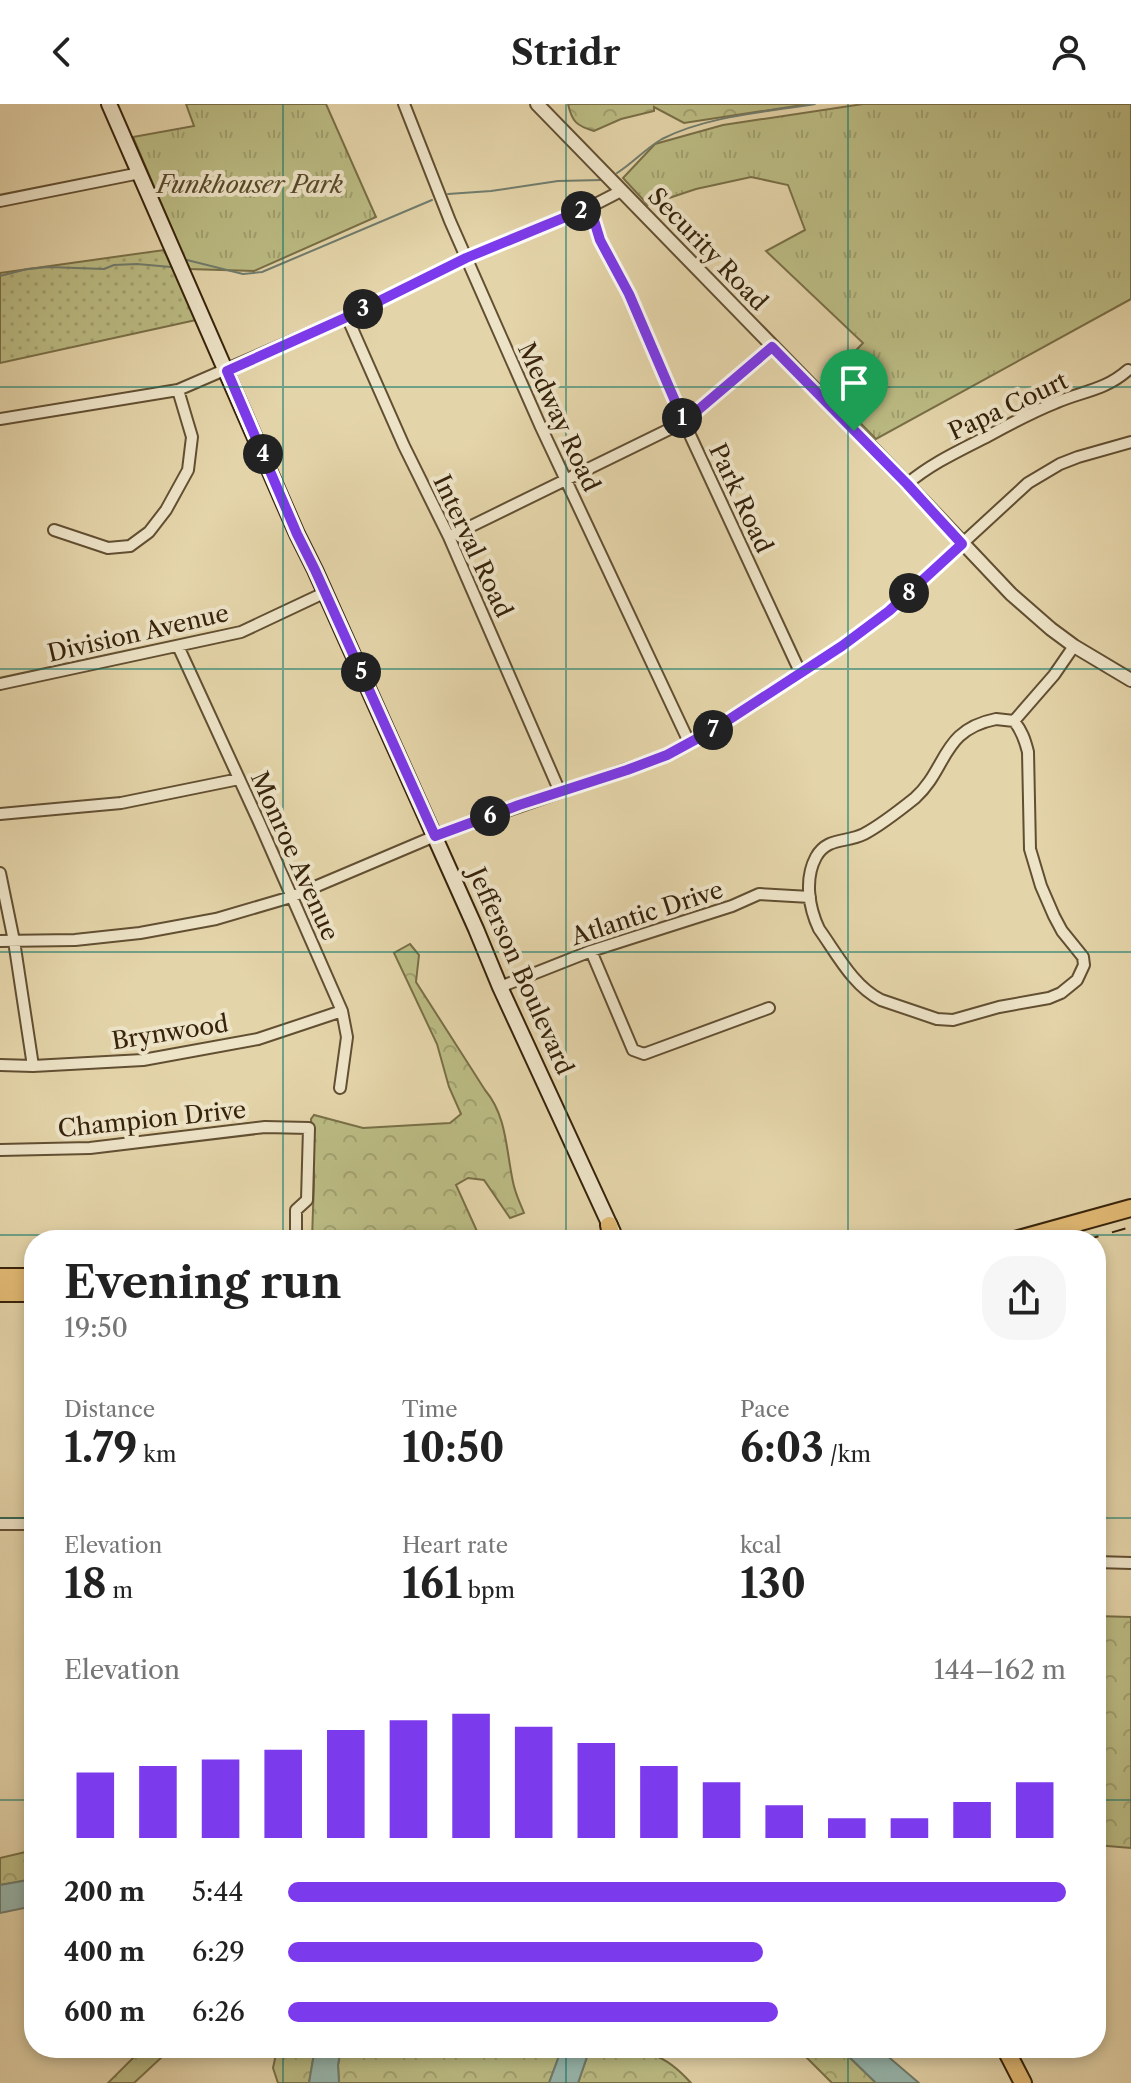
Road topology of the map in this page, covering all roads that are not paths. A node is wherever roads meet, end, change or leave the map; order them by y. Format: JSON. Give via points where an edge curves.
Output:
{"nodes":[{"id":1,"x":109,"y":104,"type":"edge"},
{"id":2,"x":404,"y":104,"type":"edge"},
{"id":3,"x":537,"y":104,"type":"edge"},
{"id":4,"x":140,"y":173,"type":"junction"},
{"id":5,"x":621,"y":191,"type":"junction"},
{"id":6,"x":0,"y":201,"type":"edge"},
{"id":7,"x":590,"y":207,"type":"junction"},
{"id":8,"x":466,"y":258,"type":"junction"},
{"id":9,"x":347,"y":317,"type":"junction"},
{"id":10,"x":772,"y":347,"type":"junction"},
{"id":11,"x":1128,"y":370,"type":"dead end"},
{"id":12,"x":227,"y":371,"type":"junction"},
{"id":13,"x":178,"y":390,"type":"junction"},
{"id":14,"x":0,"y":419,"type":"edge"},
{"id":15,"x":684,"y":422,"type":"junction"},
{"id":16,"x":1131,"y":442,"type":"edge"},
{"id":17,"x":567,"y":480,"type":"junction"},
{"id":18,"x":907,"y":484,"type":"junction"},
{"id":19,"x":54,"y":530,"type":"dead end"},
{"id":20,"x":449,"y":537,"type":"junction"},
{"id":21,"x":962,"y":544,"type":"junction"},
{"id":22,"x":326,"y":592,"type":"junction"},
{"id":23,"x":178,"y":646,"type":"junction"},
{"id":24,"x":1074,"y":646,"type":"junction"},
{"id":25,"x":801,"y":674,"type":"junction"},
{"id":26,"x":1129,"y":675,"type":"edge"},
{"id":27,"x":0,"y":684,"type":"edge"},
{"id":28,"x":1014,"y":721,"type":"junction"},
{"id":29,"x":689,"y":742,"type":"junction"},
{"id":30,"x":239,"y":779,"type":"junction"},
{"id":31,"x":560,"y":792,"type":"junction"},
{"id":32,"x":0,"y":814,"type":"edge"},
{"id":33,"x":435,"y":836,"type":"junction"},
{"id":34,"x":0,"y":873,"type":"edge"},
{"id":35,"x":291,"y":897,"type":"junction"},
{"id":36,"x":810,"y":897,"type":"junction"},
{"id":37,"x":0,"y":941,"type":"edge"},
{"id":38,"x":14,"y":941,"type":"junction"},
{"id":39,"x":591,"y":951,"type":"junction"},
{"id":40,"x":500,"y":987,"type":"junction"},
{"id":41,"x":769,"y":1008,"type":"dead end"},
{"id":42,"x":342,"y":1011,"type":"junction"},
{"id":43,"x":0,"y":1065,"type":"edge"},
{"id":44,"x":33,"y":1066,"type":"junction"},
{"id":45,"x":340,"y":1088,"type":"dead end"},
{"id":46,"x":0,"y":1150,"type":"edge"},
{"id":47,"x":1131,"y":1208,"type":"edge"},
{"id":48,"x":296,"y":1230,"type":"edge"},
{"id":49,"x":611,"y":1230,"type":"edge"},
{"id":50,"x":1051,"y":1230,"type":"edge"},
{"id":51,"x":0,"y":1277,"type":"edge"},
{"id":52,"x":24,"y":1277,"type":"edge"},
{"id":53,"x":0,"y":1293,"type":"edge"},
{"id":54,"x":24,"y":1293,"type":"edge"},
{"id":55,"x":0,"y":1524,"type":"edge"},
{"id":56,"x":24,"y":1524,"type":"edge"},
{"id":57,"x":1106,"y":1562,"type":"edge"},
{"id":58,"x":1131,"y":1563,"type":"edge"},
{"id":59,"x":1010,"y":2058,"type":"edge"},
{"id":60,"x":1023,"y":2083,"type":"edge"}],
"edges":[{"from":1,"to":4,"type":"main road","name":"Jefferson Boulevard"},
{"from":2,"to":8,"type":"street","name":"Medway Road"},
{"from":3,"to":5,"type":"street","name":"Security Road"},
{"from":4,"to":6,"type":"street"},
{"from":4,"to":12,"type":"main road","name":"Jefferson Boulevard"},
{"from":5,"to":7,"type":"street"},
{"from":5,"to":10,"type":"street","name":"Security Road"},
{"from":7,"to":8,"type":"street"},
{"from":7,"to":15,"type":"street","name":"Park Road","via":[[600,240]]},
{"from":8,"to":9,"type":"street"},
{"from":8,"to":17,"type":"street","name":"Medway Road"},
{"from":9,"to":12,"type":"street"},
{"from":9,"to":20,"type":"street","name":"Interval Road"},
{"from":10,"to":15,"type":"street"},
{"from":10,"to":18,"type":"street","name":"Security Road"},
{"from":11,"to":18,"type":"street","name":"Papa Court","via":[[1103,387],[1040,409],[931,465]]},
{"from":12,"to":13,"type":"street"},
{"from":12,"to":22,"type":"main road","name":"Jefferson Boulevard"},
{"from":13,"to":14,"type":"street"},
{"from":13,"to":19,"type":"street","via":[[192,437],[188,470],[149,532],[130,546],[108,548]]},
{"from":15,"to":17,"type":"street"},
{"from":15,"to":25,"type":"street","name":"Park Road"},
{"from":16,"to":21,"type":"street","via":[[1044,473]]},
{"from":17,"to":20,"type":"street"},
{"from":17,"to":29,"type":"street","name":"Medway Road"},
{"from":18,"to":21,"type":"street","name":"Security Road"},
{"from":20,"to":31,"type":"street","name":"Interval Road"},
{"from":21,"to":24,"type":"street","name":"Security Road","via":[[1029,611]]},
{"from":21,"to":25,"type":"street","via":[[889,611]]},
{"from":22,"to":23,"type":"street","name":"Division Avenue","via":[[241,632]]},
{"from":22,"to":33,"type":"main road","name":"Jefferson Boulevard"},
{"from":23,"to":27,"type":"street","name":"Division Avenue"},
{"from":23,"to":30,"type":"street","name":"Monroe Avenue"},
{"from":24,"to":26,"type":"street","name":"Security Road"},
{"from":24,"to":28,"type":"street"},
{"from":25,"to":29,"type":"street"},
{"from":28,"to":36,"type":"street","via":[[992,720],[963,733],[916,797],[865,833],[823,847],[811,867]]},
{"from":28,"to":36,"type":"street","via":[[1028,752],[1032,859],[1054,916],[1083,957],[1081,974],[1071,986],[1049,998],[953,1020],[896,1006],[858,984],[819,929]]},
{"from":29,"to":31,"type":"street","via":[[667,755]]},
{"from":30,"to":32,"type":"street","via":[[121,803]]},
{"from":30,"to":35,"type":"street","name":"Monroe Avenue"},
{"from":31,"to":33,"type":"street"},
{"from":33,"to":35,"type":"street"},
{"from":33,"to":40,"type":"main road","name":"Jefferson Boulevard"},
{"from":34,"to":38,"type":"street"},
{"from":35,"to":38,"type":"street","via":[[216,919],[140,933]]},
{"from":35,"to":42,"type":"street","name":"Monroe Avenue"},
{"from":36,"to":39,"type":"street","name":"Atlantic Drive","via":[[759,894]]},
{"from":37,"to":38,"type":"street"},
{"from":38,"to":44,"type":"street"},
{"from":39,"to":40,"type":"street","name":"Atlantic Drive"},
{"from":39,"to":41,"type":"street","via":[[633,1050],[644,1054]]},
{"from":40,"to":49,"type":"main road","name":"Jefferson Boulevard"},
{"from":42,"to":44,"type":"street","name":"Brynwood","via":[[258,1039],[143,1060]]},
{"from":42,"to":45,"type":"street","name":"Monroe Avenue","via":[[347,1037]]},
{"from":43,"to":44,"type":"street","name":"Brynwood"},
{"from":46,"to":48,"type":"street","name":"Champion Drive","via":[[90,1148],[265,1127],[309,1128],[307,1200],[296,1210]]},
{"from":47,"to":50,"type":"main road"},
{"from":51,"to":52,"type":"main road"},
{"from":53,"to":54,"type":"main road"},
{"from":55,"to":56,"type":"street"},
{"from":57,"to":58,"type":"street"},
{"from":59,"to":60,"type":"main road"}]}
